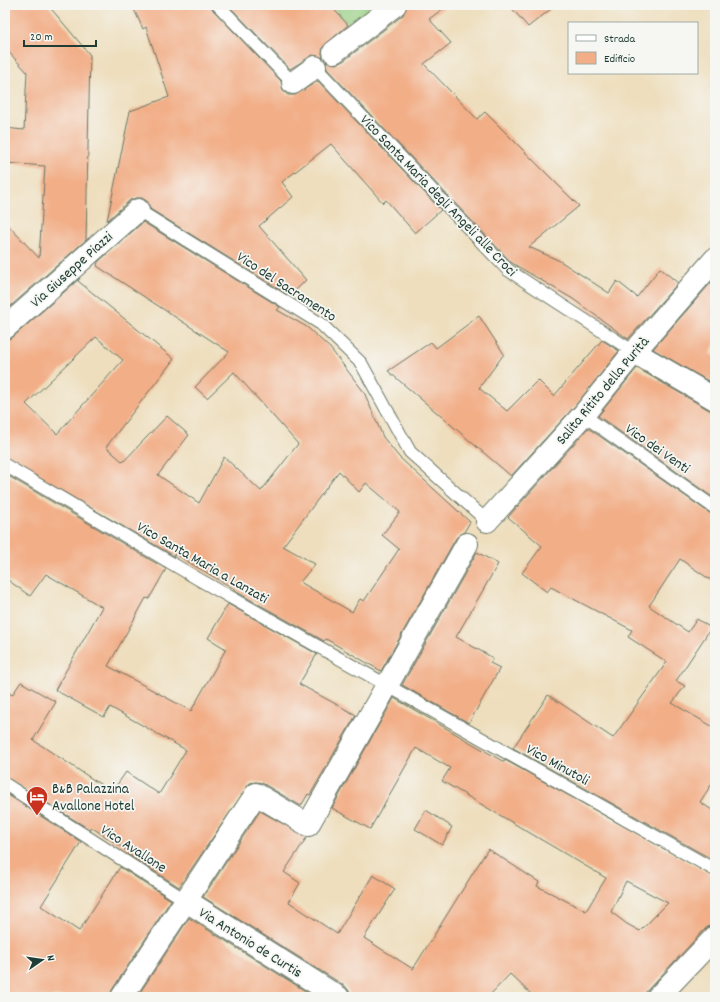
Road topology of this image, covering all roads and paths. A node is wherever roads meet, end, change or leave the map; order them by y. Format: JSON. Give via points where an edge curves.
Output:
{"nodes":[{"id":1,"x":218,"y":5,"type":"edge"},
{"id":2,"x":395,"y":5,"type":"edge"},
{"id":3,"x":334,"y":52,"type":"dead end"},
{"id":4,"x":315,"y":66,"type":"joint"},
{"id":5,"x":293,"y":83,"type":"joint"},
{"id":6,"x":138,"y":210,"type":"joint"},
{"id":7,"x":715,"y":259,"type":"edge"},
{"id":8,"x":5,"y":328,"type":"edge"},
{"id":9,"x":634,"y":352,"type":"junction"},
{"id":10,"x":715,"y":399,"type":"edge"},
{"id":11,"x":583,"y":415,"type":"junction"},
{"id":12,"x":5,"y":465,"type":"edge"},
{"id":13,"x":715,"y":508,"type":"edge"},
{"id":14,"x":487,"y":521,"type":"joint"},
{"id":15,"x":467,"y":544,"type":"dead end"},
{"id":16,"x":386,"y":686,"type":"junction"},
{"id":17,"x":5,"y":784,"type":"edge"},
{"id":18,"x":715,"y":870,"type":"edge"},
{"id":19,"x":185,"y":900,"type":"junction"},
{"id":20,"x":715,"y":937,"type":"edge"},
{"id":21,"x":122,"y":997,"type":"edge"},
{"id":22,"x":338,"y":997,"type":"edge"},
{"id":23,"x":658,"y":997,"type":"edge"}],
"edges":[{"from":1,"to":5,"type":"lane"},
{"from":2,"to":3,"type":"street"},
{"from":4,"to":5,"type":"street"},
{"from":4,"to":9,"type":"lane","name":"Vico Santa Maria degli Angeli alle Croci","via":[[508,270]]},
{"from":6,"to":8,"type":"street","name":"Via Giuseppe Piazzi"},
{"from":6,"to":14,"type":"lane","name":"Vico del Sacramento","via":[[321,324],[361,363],[410,452]]},
{"from":7,"to":9,"type":"street","name":"Salita Ritito della Purità"},
{"from":9,"to":10,"type":"street","name":"Vico Santa Maria degli Angeli alle Croci"},
{"from":9,"to":11,"type":"street","name":"Salita Ritito della Purità"},
{"from":11,"to":13,"type":"lane","name":"Vico dei Venti"},
{"from":11,"to":14,"type":"street","name":"Salita Ritito della Purità"},
{"from":12,"to":16,"type":"lane","name":"Vico Santa Maria a Lanzati"},
{"from":15,"to":16,"type":"street"},
{"from":16,"to":18,"type":"lane","name":"Vico Minutoli"},
{"from":16,"to":19,"type":"street","via":[[308,824],[256,794]]},
{"from":17,"to":19,"type":"lane","name":"Vico Avallone"},
{"from":19,"to":21,"type":"street"},
{"from":19,"to":22,"type":"street","name":"Via Antonio de Curtis"},
{"from":20,"to":23,"type":"street"}]}
